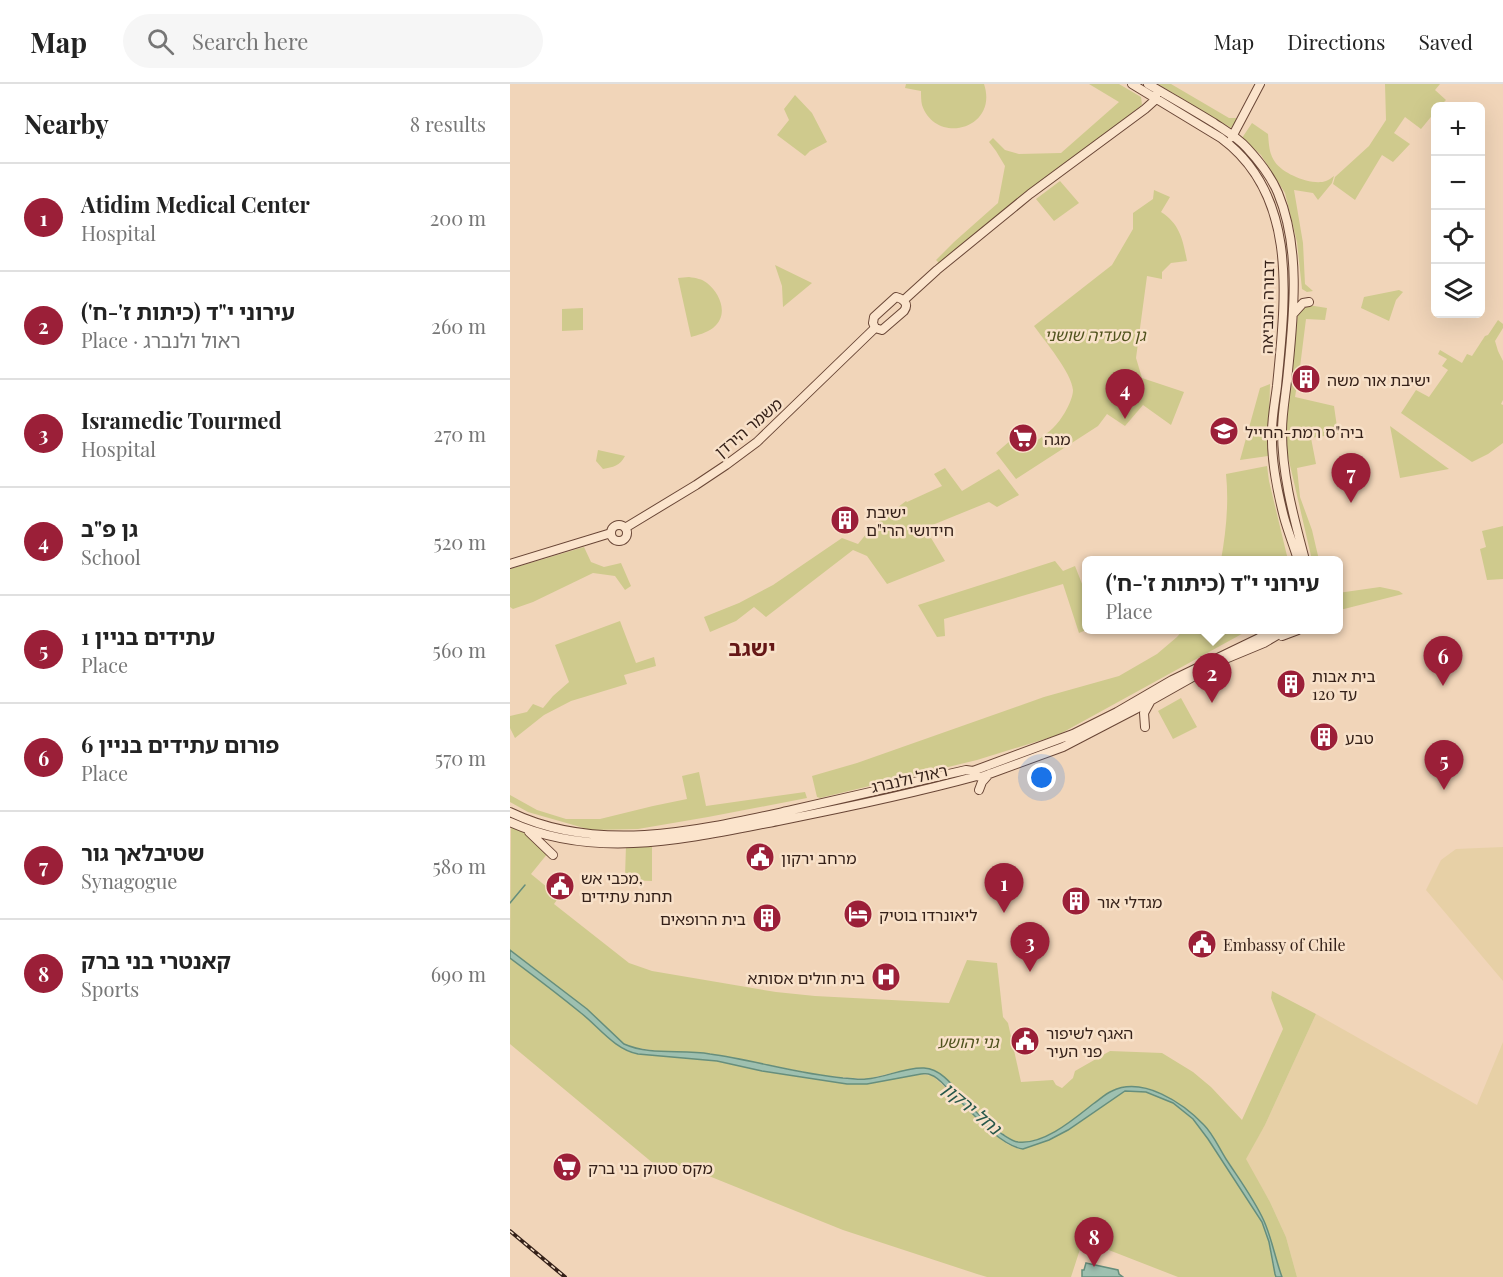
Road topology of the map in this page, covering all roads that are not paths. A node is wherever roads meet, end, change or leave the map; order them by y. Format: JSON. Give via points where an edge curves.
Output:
{"nodes":[{"id":1,"x":1132,"y":84,"type":"edge"},
{"id":2,"x":1148,"y":84,"type":"edge"},
{"id":3,"x":1260,"y":84,"type":"edge"},
{"id":4,"x":1155,"y":94,"type":"junction"},
{"id":5,"x":1233,"y":135,"type":"junction"},
{"id":6,"x":1229,"y":145,"type":"junction"},
{"id":7,"x":904,"y":300,"type":"junction"},
{"id":8,"x":1309,"y":302,"type":"dead end"},
{"id":9,"x":1294,"y":313,"type":"junction"},
{"id":10,"x":875,"y":328,"type":"junction"},
{"id":11,"x":1296,"y":556,"type":"edge"},
{"id":12,"x":1304,"y":556,"type":"edge"},
{"id":13,"x":510,"y":564,"type":"edge"},
{"id":14,"x":1266,"y":634,"type":"edge"},
{"id":15,"x":1279,"y":634,"type":"edge"},
{"id":16,"x":1288,"y":634,"type":"edge"},
{"id":17,"x":1264,"y":643,"type":"junction"},
{"id":18,"x":1151,"y":701,"type":"junction"},
{"id":19,"x":1145,"y":727,"type":"dead end"},
{"id":20,"x":990,"y":773,"type":"junction"},
{"id":21,"x":979,"y":790,"type":"dead end"},
{"id":22,"x":816,"y":809,"type":"junction"},
{"id":23,"x":510,"y":812,"type":"edge"},
{"id":24,"x":510,"y":822,"type":"edge"},
{"id":25,"x":526,"y":829,"type":"junction"},
{"id":26,"x":553,"y":855,"type":"dead end"}],
"edges":[{"from":1,"to":4,"type":"street","name":"דבורה הנביאה"},
{"from":2,"to":4,"type":"street","name":"דבורה הנביאה"},
{"from":3,"to":5,"type":"street"},
{"from":4,"to":5,"type":"street","name":"דבורה הנביאה"},
{"from":4,"to":6,"type":"street","name":"דבורה הנביאה"},
{"from":4,"to":7,"type":"street","via":[[1145,109],[1030,194]]},
{"from":5,"to":6,"type":"street"},
{"from":5,"to":9,"type":"street","name":"דבורה הנביאה","via":[[1265,171],[1282,204],[1290,235]]},
{"from":6,"to":11,"type":"street","name":"דבורה הנביאה","via":[[1244,158],[1264,188],[1281,243],[1283,309],[1272,433],[1280,498]]},
{"from":7,"to":10,"type":"street","via":[[904,311],[882,330]]},
{"from":7,"to":10,"type":"street","via":[[894,298],[874,317]]},
{"from":8,"to":9,"type":"street"},
{"from":9,"to":12,"type":"street","name":"דבורה הנביאה","via":[[1282,429],[1283,463]]},
{"from":10,"to":13,"type":"street","name":"משמר הירדן","via":[[757,442],[624,528],[626,536],[622,540],[615,540],[611,534],[603,535]]},
{"from":14,"to":22,"type":"street","name":"ראול ולנברג","via":[[1073,734],[973,771]]},
{"from":15,"to":17,"type":"street","name":"ראול ולנברג"},
{"from":16,"to":17,"type":"street"},
{"from":17,"to":18,"type":"street","name":"ראול ולנברג","via":[[1223,660]]},
{"from":18,"to":19,"type":"street","via":[[1144,713]]},
{"from":18,"to":20,"type":"street","name":"ראול ולנברג","via":[[1063,747]]},
{"from":20,"to":21,"type":"street"},
{"from":20,"to":22,"type":"street","name":"ראול ולנברג"},
{"from":22,"to":23,"type":"street","name":"ראול ולנברג","via":[[725,825],[612,836],[552,827]]},
{"from":22,"to":25,"type":"street","via":[[817,818],[624,844],[565,840]]},
{"from":24,"to":25,"type":"street"},
{"from":25,"to":26,"type":"street"}]}
